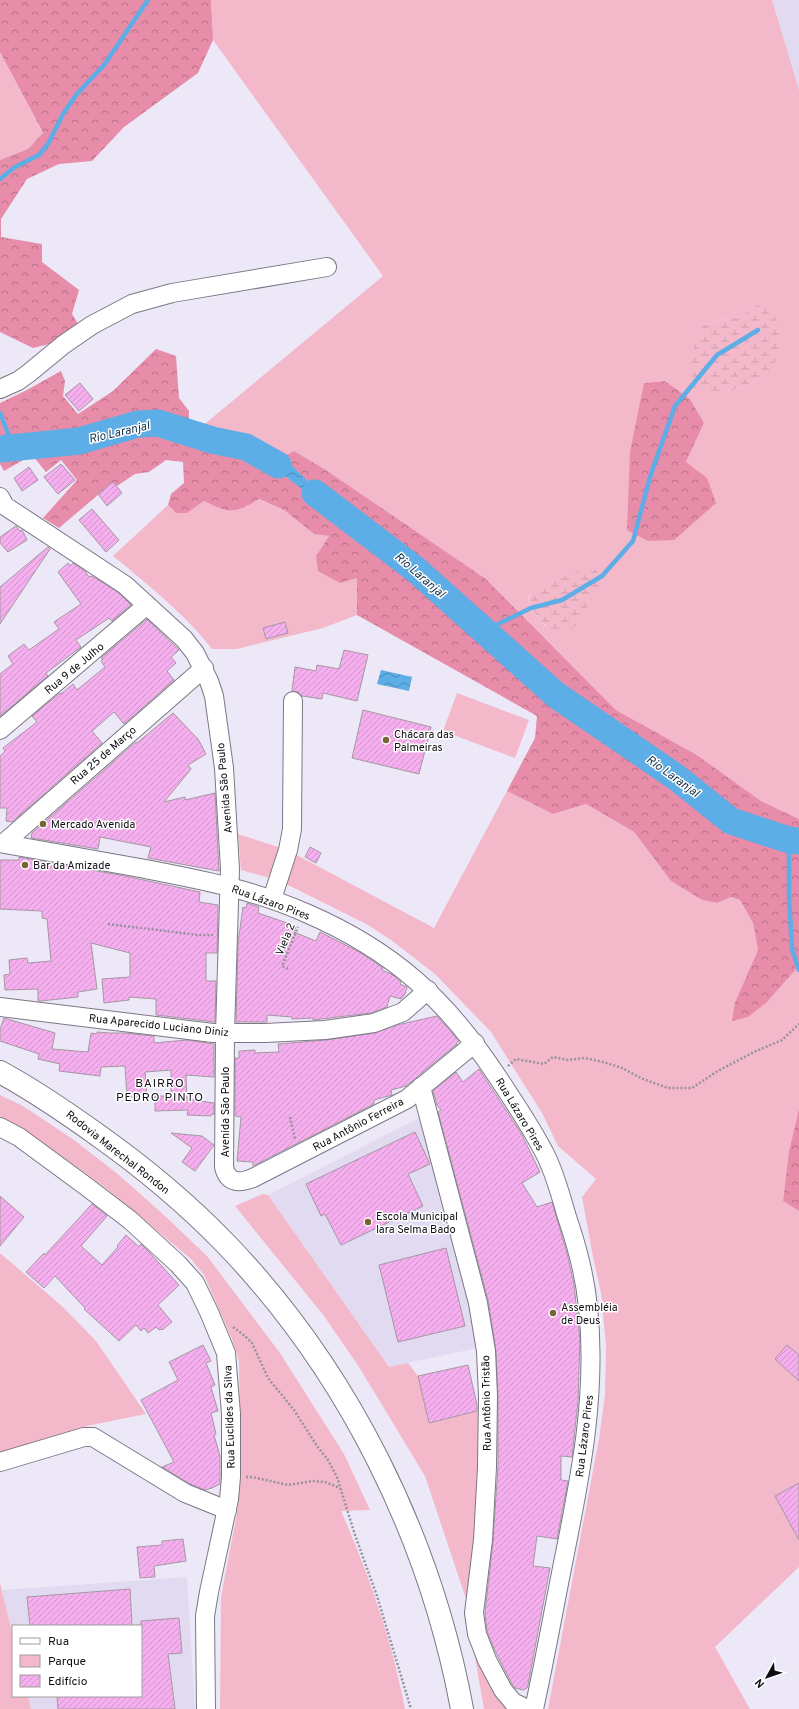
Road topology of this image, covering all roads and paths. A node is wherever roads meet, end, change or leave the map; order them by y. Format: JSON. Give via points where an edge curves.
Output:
{"nodes":[{"id":1,"x":327,"y":266,"type":"dead end"},
{"id":2,"x":2,"y":388,"type":"edge"},
{"id":3,"x":2,"y":505,"type":"edge"},
{"id":4,"x":147,"y":605,"type":"junction"},
{"id":5,"x":204,"y":668,"type":"junction"},
{"id":6,"x":293,"y":701,"type":"dead end"},
{"id":7,"x":0,"y":730,"type":"edge"},
{"id":8,"x":2,"y":843,"type":"edge"},
{"id":9,"x":230,"y":887,"type":"junction"},
{"id":10,"x":272,"y":900,"type":"junction"},
{"id":11,"x":305,"y":912,"type":"junction"},
{"id":12,"x":108,"y":924,"type":"dead end"},
{"id":13,"x":229,"y":936,"type":"junction"},
{"id":14,"x":288,"y":969,"type":"dead end"},
{"id":15,"x":428,"y":990,"type":"junction"},
{"id":16,"x":0,"y":1007,"type":"edge"},
{"id":17,"x":799,"y":1024,"type":"edge"},
{"id":18,"x":225,"y":1033,"type":"junction"},
{"id":19,"x":475,"y":1043,"type":"junction"},
{"id":20,"x":0,"y":1072,"type":"edge"},
{"id":21,"x":496,"y":1074,"type":"junction"},
{"id":22,"x":421,"y":1087,"type":"junction"},
{"id":23,"x":290,"y":1117,"type":"dead end"},
{"id":24,"x":0,"y":1127,"type":"edge"},
{"id":25,"x":299,"y":1155,"type":"junction"},
{"id":26,"x":230,"y":1178,"type":"joint"},
{"id":27,"x":209,"y":1312,"type":"junction"},
{"id":28,"x":0,"y":1462,"type":"edge"},
{"id":29,"x":231,"y":1477,"type":"junction"},
{"id":30,"x":341,"y":1488,"type":"junction"},
{"id":31,"x":227,"y":1510,"type":"junction"},
{"id":32,"x":206,"y":1709,"type":"edge"},
{"id":33,"x":411,"y":1709,"type":"edge"},
{"id":34,"x":462,"y":1709,"type":"edge"},
{"id":35,"x":526,"y":1709,"type":"edge"},
{"id":36,"x":534,"y":1709,"type":"edge"}],
"edges":[{"from":1,"to":2,"type":"street","via":[[172,293],[132,304],[92,325],[63,345],[29,374]]},
{"from":3,"to":4,"type":"street","name":"Avenida São Paulo","via":[[114,577]]},
{"from":4,"to":5,"type":"street","name":"Avenida São Paulo","via":[[184,639]]},
{"from":4,"to":7,"type":"street","name":"Rua 9 de Julho"},
{"from":5,"to":8,"type":"street","name":"Rua 25 de Março"},
{"from":5,"to":9,"type":"street","name":"Avenida São Paulo","via":[[214,696],[224,768]]},
{"from":6,"to":10,"type":"street","via":[[292,829]]},
{"from":8,"to":9,"type":"street","name":"Rua Lázaro Pires","via":[[215,882]]},
{"from":9,"to":10,"type":"street","name":"Rua Lázaro Pires"},
{"from":9,"to":13,"type":"street","name":"Avenida São Paulo"},
{"from":10,"to":11,"type":"street","name":"Rua Lázaro Pires"},
{"from":11,"to":14,"type":"path","name":"Viela 2","via":[[282,966]]},
{"from":11,"to":15,"type":"street","name":"Rua Lázaro Pires","via":[[380,952]]},
{"from":12,"to":13,"type":"path","via":[[198,935]]},
{"from":13,"to":18,"type":"street","name":"Avenida São Paulo"},
{"from":15,"to":18,"type":"street","name":"Rua Aparecido Luciano Diniz","via":[[403,1012],[374,1023],[310,1031]]},
{"from":15,"to":19,"type":"street","name":"Rua Lázaro Pires"},
{"from":16,"to":18,"type":"street","name":"Rua Aparecido Luciano Diniz"},
{"from":17,"to":21,"type":"path","via":[[782,1040],[722,1068],[692,1088],[668,1088],[622,1068],[585,1058],[568,1060],[553,1057],[544,1064],[516,1059]]},
{"from":18,"to":26,"type":"street","name":"Avenida São Paulo","via":[[224,1167]]},
{"from":19,"to":21,"type":"street","name":"Rua Lázaro Pires"},
{"from":19,"to":22,"type":"street","name":"Rua Antônio Ferreira"},
{"from":20,"to":34,"type":"main road","name":"Rodovia Marechal Rondon","via":[[63,1110],[132,1160],[178,1199],[224,1242],[303,1338],[342,1396],[370,1444],[397,1499],[421,1557],[440,1616]]},
{"from":21,"to":36,"type":"street","name":"Rua Lázaro Pires","via":[[538,1141],[551,1167],[577,1249],[588,1306],[590,1373],[585,1444]]},
{"from":22,"to":25,"type":"street","name":"Rua Antônio Ferreira","via":[[406,1099]]},
{"from":22,"to":35,"type":"street","name":"Rua Antônio Tristão","via":[[478,1303],[486,1351],[487,1467],[483,1540],[474,1613],[477,1634],[486,1660],[503,1690],[513,1702]]},
{"from":23,"to":25,"type":"path"},
{"from":24,"to":27,"type":"street","name":"Rua Euclides da Silva","via":[[19,1137],[130,1220],[187,1273],[195,1283]]},
{"from":25,"to":26,"type":"street","name":"Rua Antônio Ferreira","via":[[242,1182]]},
{"from":27,"to":29,"type":"street","name":"Rua Euclides da Silva","via":[[226,1353],[229,1372]]},
{"from":27,"to":30,"type":"path","via":[[252,1343],[268,1378],[294,1410],[328,1460]]},
{"from":28,"to":31,"type":"street","via":[[84,1437],[94,1437],[185,1493]]},
{"from":29,"to":30,"type":"path","via":[[252,1477],[288,1485],[325,1482]]},
{"from":29,"to":31,"type":"street","name":"Rua Euclides da Silva"},
{"from":30,"to":33,"type":"path"},
{"from":31,"to":32,"type":"street","name":"Rua Euclides da Silva","via":[[205,1616]]}]}
